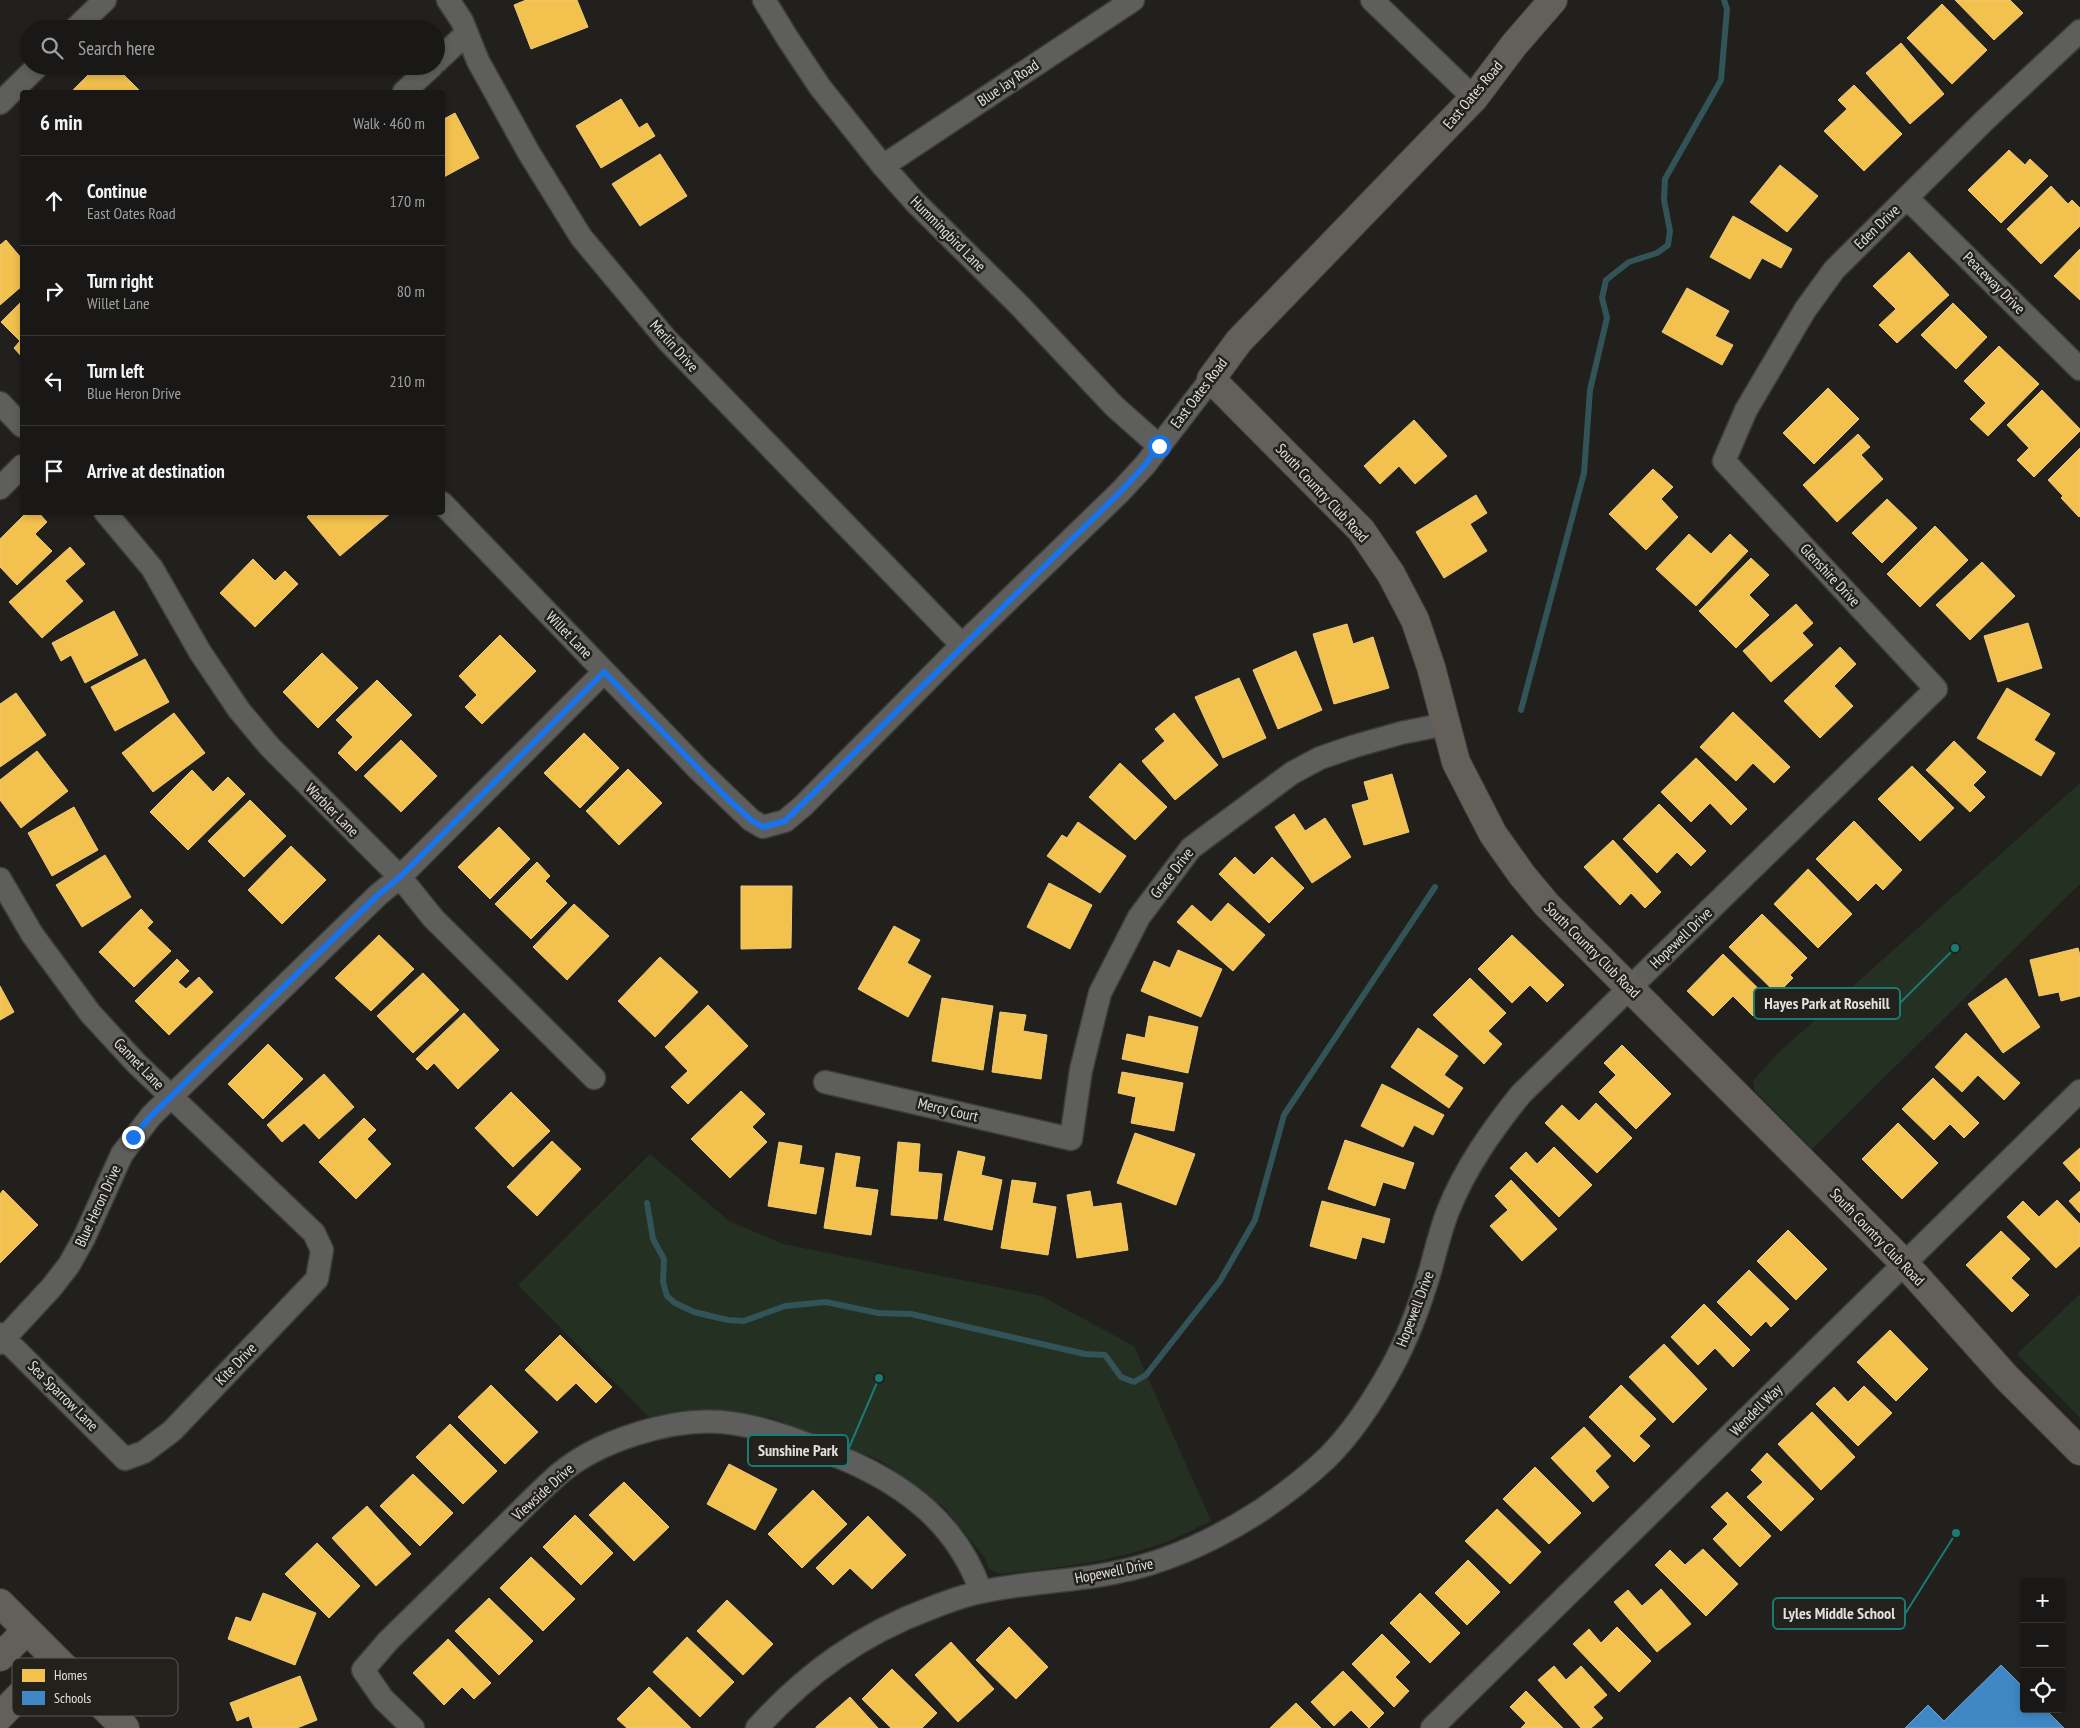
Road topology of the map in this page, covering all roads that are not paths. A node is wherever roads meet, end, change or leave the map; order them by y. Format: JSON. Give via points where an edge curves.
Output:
{"nodes":[{"id":1,"x":104,"y":0,"type":"edge"},
{"id":2,"x":448,"y":0,"type":"edge"},
{"id":3,"x":764,"y":0,"type":"edge"},
{"id":4,"x":1133,"y":0,"type":"edge"},
{"id":5,"x":1372,"y":0,"type":"edge"},
{"id":6,"x":1553,"y":0,"type":"edge"},
{"id":7,"x":85,"y":20,"type":"edge"},
{"id":8,"x":2080,"y":31,"type":"edge"},
{"id":9,"x":467,"y":33,"type":"junction"},
{"id":10,"x":445,"y":54,"type":"edge"},
{"id":11,"x":29,"y":75,"type":"edge"},
{"id":12,"x":422,"y":75,"type":"edge"},
{"id":13,"x":406,"y":90,"type":"edge"},
{"id":14,"x":1474,"y":98,"type":"junction"},
{"id":15,"x":0,"y":104,"type":"edge"},
{"id":16,"x":883,"y":166,"type":"junction"},
{"id":17,"x":1907,"y":198,"type":"junction"},
{"id":18,"x":2080,"y":369,"type":"edge"},
{"id":19,"x":1211,"y":379,"type":"junction"},
{"id":20,"x":0,"y":403,"type":"edge"},
{"id":21,"x":20,"y":424,"type":"edge"},
{"id":22,"x":1159,"y":446,"type":"junction"},
{"id":23,"x":1724,"y":461,"type":"joint"},
{"id":24,"x":20,"y":468,"type":"edge"},
{"id":25,"x":0,"y":488,"type":"edge"},
{"id":26,"x":445,"y":506,"type":"edge"},
{"id":27,"x":108,"y":515,"type":"edge"},
{"id":28,"x":962,"y":645,"type":"junction"},
{"id":29,"x":604,"y":672,"type":"junction"},
{"id":30,"x":1936,"y":689,"type":"joint"},
{"id":31,"x":1446,"y":724,"type":"junction"},
{"id":32,"x":763,"y":827,"type":"joint"},
{"id":33,"x":400,"y":877,"type":"junction"},
{"id":34,"x":0,"y":879,"type":"edge"},
{"id":35,"x":1631,"y":988,"type":"junction"},
{"id":36,"x":594,"y":1078,"type":"dead end"},
{"id":37,"x":825,"y":1082,"type":"dead end"},
{"id":38,"x":2080,"y":1091,"type":"edge"},
{"id":39,"x":172,"y":1098,"type":"junction"},
{"id":40,"x":1071,"y":1139,"type":"joint"},
{"id":41,"x":322,"y":1250,"type":"joint"},
{"id":42,"x":1905,"y":1264,"type":"junction"},
{"id":43,"x":2,"y":1338,"type":"edge"},
{"id":44,"x":2080,"y":1451,"type":"edge"},
{"id":45,"x":126,"y":1459,"type":"joint"},
{"id":46,"x":980,"y":1592,"type":"junction"},
{"id":47,"x":0,"y":1603,"type":"edge"},
{"id":48,"x":27,"y":1630,"type":"junction"},
{"id":49,"x":0,"y":1657,"type":"edge"},
{"id":50,"x":55,"y":1658,"type":"edge"},
{"id":51,"x":12,"y":1704,"type":"edge"},
{"id":52,"x":0,"y":1716,"type":"edge"},
{"id":53,"x":113,"y":1716,"type":"edge"},
{"id":54,"x":125,"y":1728,"type":"edge"},
{"id":55,"x":412,"y":1728,"type":"edge"},
{"id":56,"x":756,"y":1728,"type":"edge"},
{"id":57,"x":1432,"y":1728,"type":"edge"}],
"edges":[{"from":1,"to":7,"type":"street"},
{"from":2,"to":9,"type":"street","name":"Merlin Drive"},
{"from":3,"to":16,"type":"street","name":"Hummingbird Lane","via":[[820,87]]},
{"from":4,"to":16,"type":"street","name":"Blue Jay Road"},
{"from":5,"to":14,"type":"street"},
{"from":6,"to":14,"type":"street","name":"East Oates Road"},
{"from":8,"to":17,"type":"street","name":"Eden Drive"},
{"from":9,"to":10,"type":"street"},
{"from":9,"to":28,"type":"street","name":"Merlin Drive","via":[[478,61],[529,153],[581,236],[667,340]]},
{"from":11,"to":15,"type":"street"},
{"from":12,"to":13,"type":"street"},
{"from":14,"to":19,"type":"street","name":"East Oates Road","via":[[1239,341]]},
{"from":16,"to":22,"type":"street","name":"Hummingbird Lane","via":[[1114,406]]},
{"from":17,"to":18,"type":"street","name":"Peaceway Drive"},
{"from":17,"to":23,"type":"street","name":"Eden Drive","via":[[1834,270],[1811,302],[1746,410]]},
{"from":19,"to":22,"type":"street","name":"East Oates Road"},
{"from":19,"to":31,"type":"street","name":"South Country Club Road","via":[[1361,530],[1391,574],[1415,620]]},
{"from":20,"to":21,"type":"street"},
{"from":22,"to":28,"type":"street","name":"East Oates Road","via":[[1120,492]]},
{"from":23,"to":30,"type":"street","name":"Glenshire Drive"},
{"from":24,"to":25,"type":"street"},
{"from":26,"to":29,"type":"street","name":"Willet Lane"},
{"from":27,"to":33,"type":"street","name":"Warbler Lane","via":[[152,568],[200,652],[239,710],[270,747]]},
{"from":28,"to":32,"type":"street","name":"East Oates Road","via":[[803,806],[785,821]]},
{"from":29,"to":32,"type":"street","name":"Willet Lane","via":[[727,798]]},
{"from":29,"to":33,"type":"street","name":"Blue Heron Drive"},
{"from":30,"to":35,"type":"street","name":"Hopewell Drive"},
{"from":31,"to":35,"type":"street","name":"South Country Club Road","via":[[1456,762],[1493,834],[1547,905]]},
{"from":31,"to":40,"type":"street","name":"Grace Drive","via":[[1401,733],[1320,758],[1292,773],[1190,848],[1139,917],[1100,993],[1081,1070]]},
{"from":33,"to":36,"type":"street","name":"Warbler Lane","via":[[433,918]]},
{"from":33,"to":39,"type":"street","name":"Blue Heron Drive"},
{"from":34,"to":39,"type":"street","name":"Gannet Lane","via":[[32,934],[90,1013]]},
{"from":35,"to":42,"type":"street","name":"South Country Club Road"},
{"from":35,"to":46,"type":"street","name":"Hopewell Drive","via":[[1521,1094],[1492,1130],[1448,1212],[1416,1311],[1392,1367],[1352,1428],[1327,1457],[1260,1511],[1214,1538],[1172,1557],[1112,1574]]},
{"from":37,"to":40,"type":"street","name":"Mercy Court"},
{"from":38,"to":42,"type":"street","name":"Wendell Way"},
{"from":39,"to":41,"type":"street","name":"Gannet Lane","via":[[314,1233]]},
{"from":39,"to":43,"type":"street","name":"Blue Heron Drive","via":[[151,1116],[122,1154],[69,1265]]},
{"from":41,"to":45,"type":"street","name":"Kite Drive","via":[[317,1279],[172,1431],[144,1452]]},
{"from":42,"to":44,"type":"street","name":"South Country Club Road","via":[[2007,1378]]},
{"from":42,"to":57,"type":"street","name":"Wendell Way"},
{"from":43,"to":45,"type":"street","name":"Sea Sparrow Lane"},
{"from":46,"to":55,"type":"street","name":"Viewside Drive","via":[[973,1568],[946,1528],[887,1480],[831,1453],[750,1426],[720,1422],[668,1426],[609,1444],[560,1473],[388,1641],[363,1670],[383,1699]]},
{"from":46,"to":56,"type":"street","name":"Hopewell Drive","via":[[914,1614],[852,1646],[789,1694]]},
{"from":47,"to":48,"type":"street"},
{"from":48,"to":49,"type":"street"},
{"from":48,"to":50,"type":"street"},
{"from":51,"to":52,"type":"street"},
{"from":53,"to":54,"type":"street"}]}
